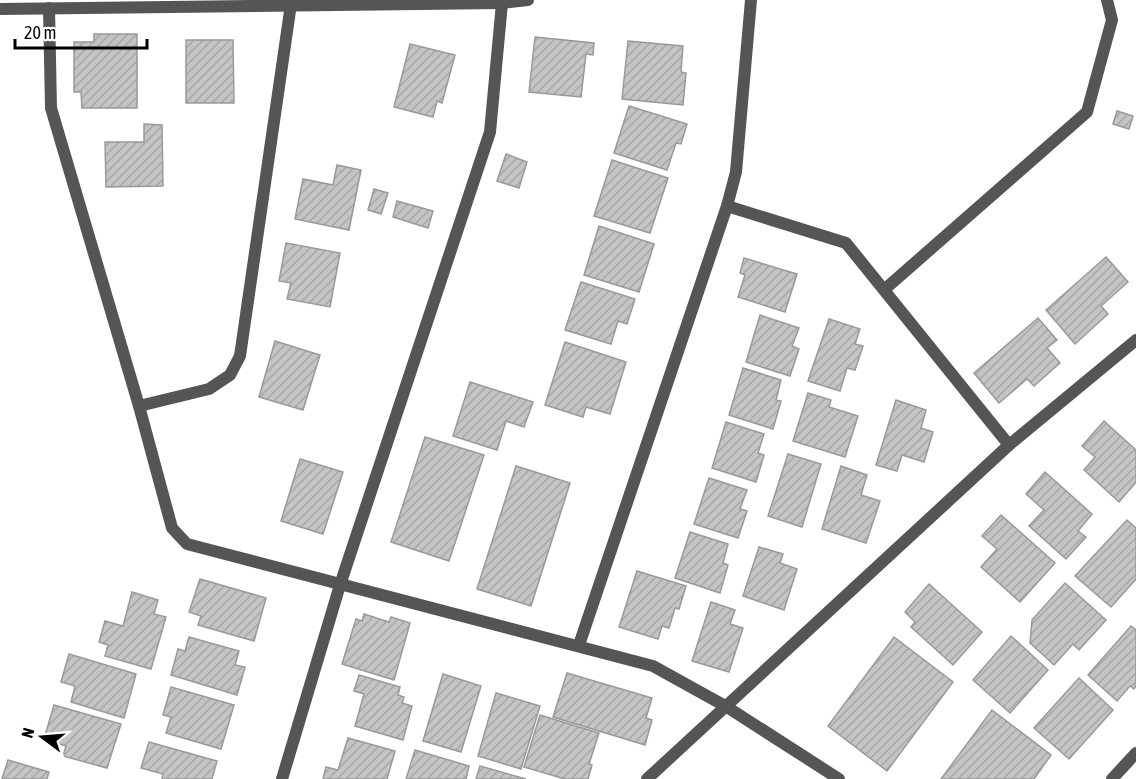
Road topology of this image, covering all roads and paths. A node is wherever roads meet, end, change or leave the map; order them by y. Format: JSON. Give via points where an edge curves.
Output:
{"nodes":[{"id":1,"x":528,"y":0,"type":"edge"},
{"id":2,"x":751,"y":0,"type":"edge"},
{"id":3,"x":1107,"y":0,"type":"edge"},
{"id":4,"x":502,"y":3,"type":"junction"},
{"id":5,"x":291,"y":4,"type":"junction"},
{"id":6,"x":49,"y":8,"type":"junction"},
{"id":7,"x":0,"y":9,"type":"edge"},
{"id":8,"x":727,"y":206,"type":"junction"},
{"id":9,"x":885,"y":289,"type":"junction"},
{"id":10,"x":1136,"y":340,"type":"edge"},
{"id":11,"x":139,"y":406,"type":"junction"},
{"id":12,"x":1009,"y":445,"type":"junction"},
{"id":13,"x":340,"y":585,"type":"junction"},
{"id":14,"x":579,"y":645,"type":"junction"},
{"id":15,"x":727,"y":706,"type":"junction"},
{"id":16,"x":1136,"y":753,"type":"edge"},
{"id":17,"x":282,"y":779,"type":"edge"},
{"id":18,"x":647,"y":779,"type":"edge"},
{"id":19,"x":839,"y":779,"type":"edge"},
{"id":20,"x":1112,"y":779,"type":"edge"}],
"edges":[{"from":1,"to":4,"type":"street"},
{"from":2,"to":8,"type":"street","via":[[736,172]]},
{"from":3,"to":9,"type":"street","via":[[1112,20],[1087,112]]},
{"from":4,"to":5,"type":"street"},
{"from":4,"to":13,"type":"street","via":[[490,132]]},
{"from":5,"to":6,"type":"street"},
{"from":5,"to":11,"type":"street","via":[[240,356],[230,375],[209,388]]},
{"from":6,"to":7,"type":"street"},
{"from":6,"to":11,"type":"street","via":[[51,108]]},
{"from":8,"to":9,"type":"street","via":[[846,243]]},
{"from":8,"to":14,"type":"street"},
{"from":9,"to":12,"type":"street"},
{"from":10,"to":12,"type":"street"},
{"from":11,"to":13,"type":"street","via":[[172,528],[188,544]]},
{"from":12,"to":15,"type":"street"},
{"from":13,"to":14,"type":"street"},
{"from":13,"to":17,"type":"street"},
{"from":14,"to":15,"type":"street","via":[[653,666]]},
{"from":15,"to":18,"type":"street"},
{"from":15,"to":19,"type":"street"},
{"from":16,"to":20,"type":"street"}]}
